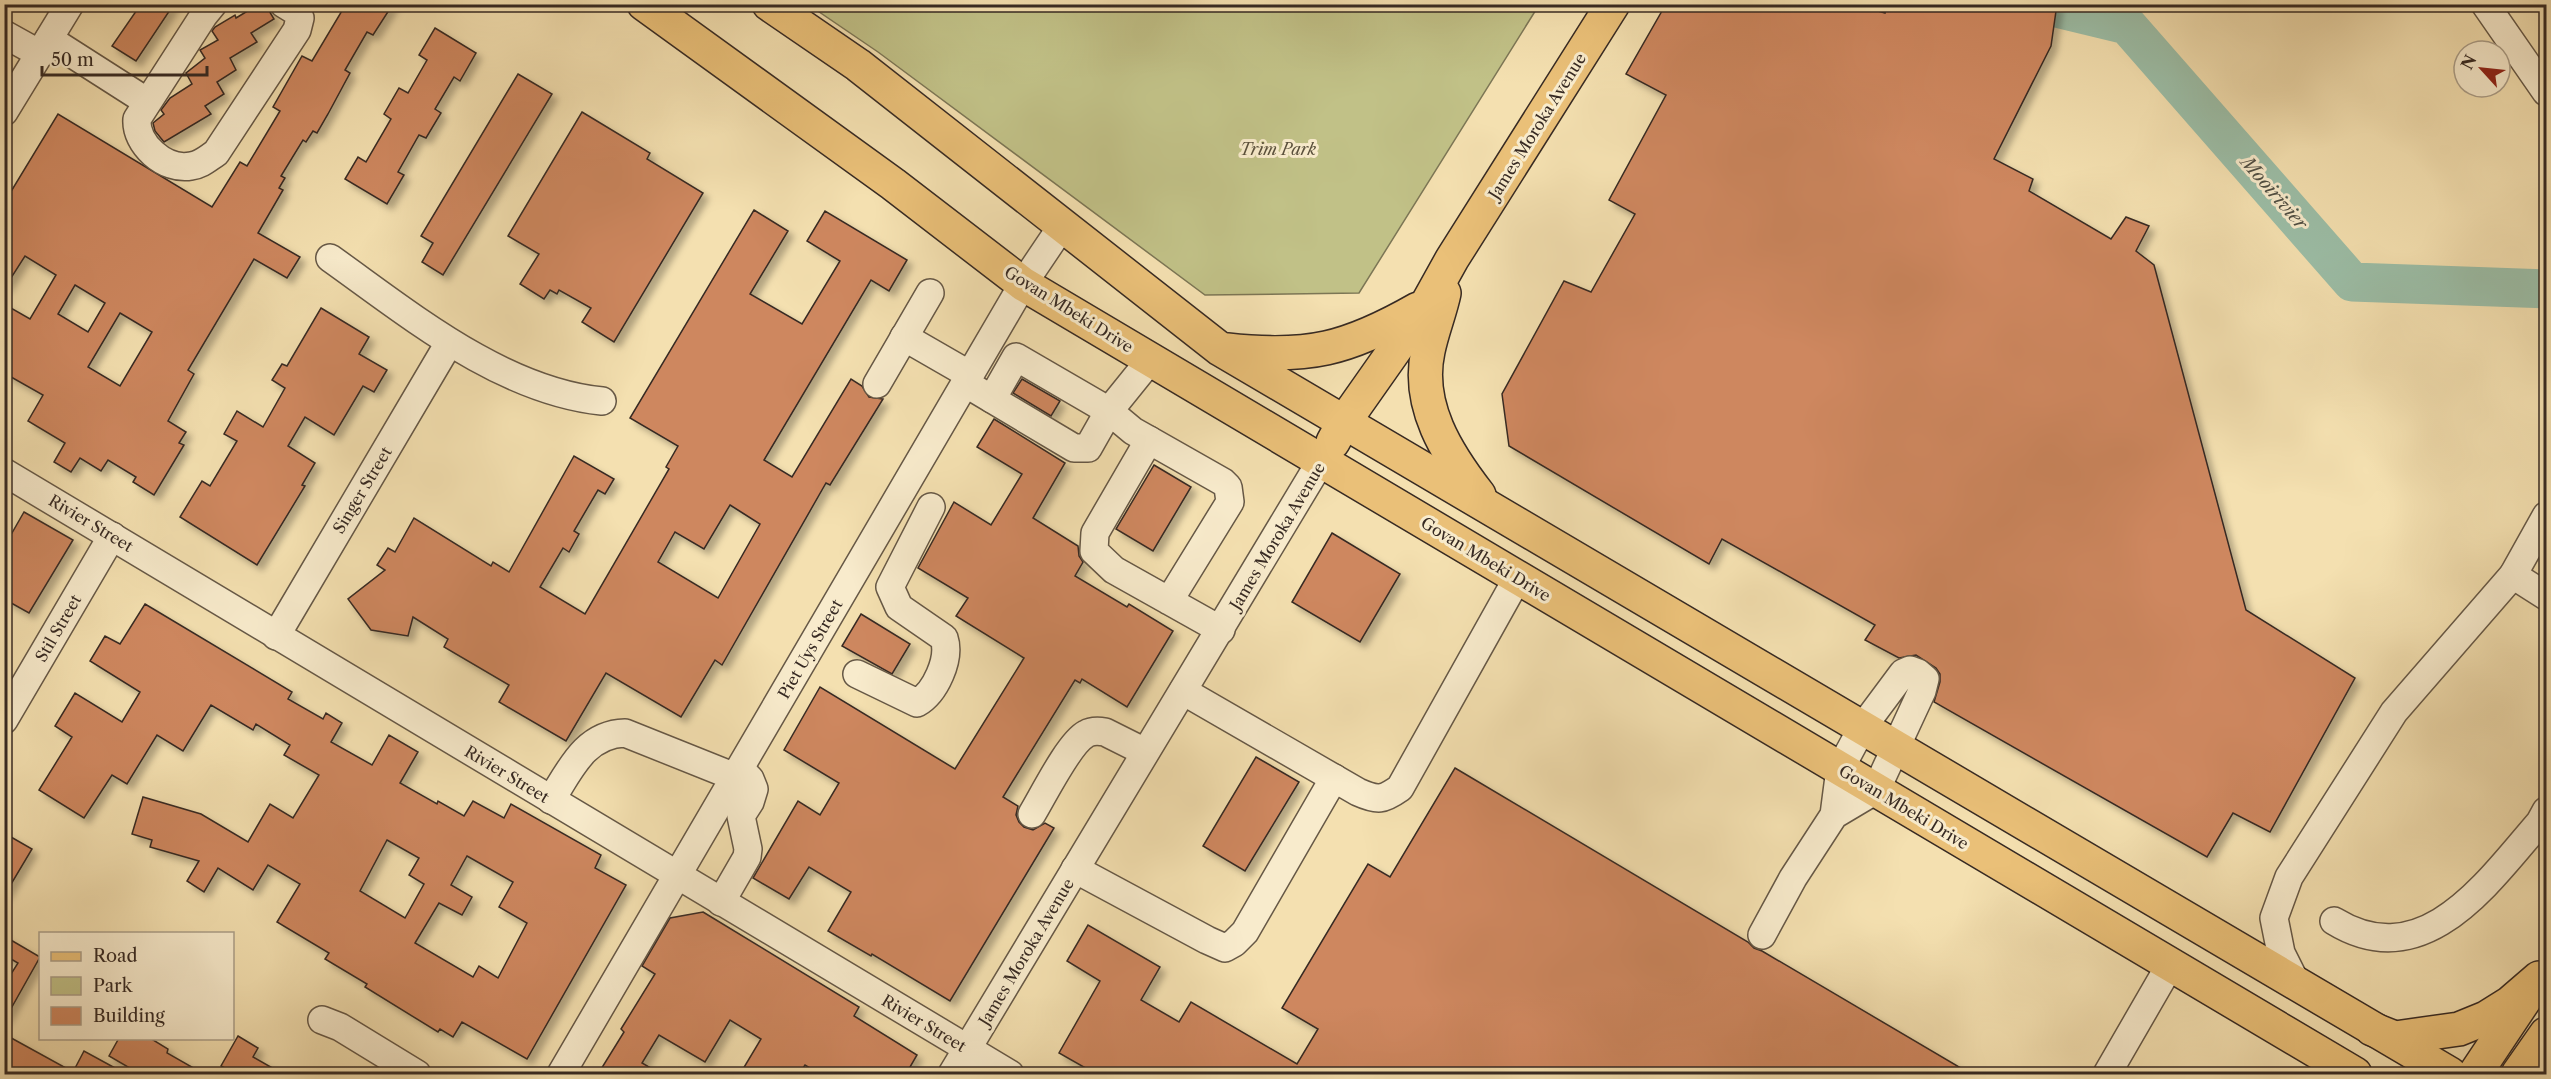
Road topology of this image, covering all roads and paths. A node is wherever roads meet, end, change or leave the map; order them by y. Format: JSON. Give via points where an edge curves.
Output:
{"nodes":[{"id":1,"x":70,"y":4,"type":"edge"},
{"id":2,"x":213,"y":4,"type":"edge"},
{"id":3,"x":284,"y":4,"type":"edge"},
{"id":4,"x":644,"y":4,"type":"edge"},
{"id":5,"x":770,"y":4,"type":"edge"},
{"id":6,"x":1613,"y":4,"type":"edge"},
{"id":7,"x":2485,"y":4,"type":"edge"},
{"id":8,"x":4,"y":34,"type":"edge"},
{"id":9,"x":44,"y":46,"type":"junction"},
{"id":10,"x":2547,"y":92,"type":"edge"},
{"id":11,"x":146,"y":101,"type":"junction"},
{"id":12,"x":4,"y":112,"type":"edge"},
{"id":13,"x":1062,"y":226,"type":"junction"},
{"id":14,"x":330,"y":258,"type":"dead end"},
{"id":15,"x":1452,"y":259,"type":"junction"},
{"id":16,"x":1023,"y":284,"type":"junction"},
{"id":17,"x":930,"y":293,"type":"dead end"},
{"id":18,"x":1427,"y":304,"type":"junction"},
{"id":19,"x":904,"y":337,"type":"junction"},
{"id":20,"x":449,"y":343,"type":"junction"},
{"id":21,"x":1220,"y":349,"type":"junction"},
{"id":22,"x":1151,"y":359,"type":"junction"},
{"id":23,"x":968,"y":379,"type":"junction"},
{"id":24,"x":877,"y":384,"type":"dead end"},
{"id":25,"x":992,"y":399,"type":"junction"},
{"id":26,"x":602,"y":401,"type":"dead end"},
{"id":27,"x":1109,"y":411,"type":"junction"},
{"id":28,"x":1344,"y":422,"type":"junction"},
{"id":29,"x":1149,"y":440,"type":"junction"},
{"id":30,"x":1321,"y":461,"type":"junction"},
{"id":31,"x":4,"y":472,"type":"edge"},
{"id":32,"x":931,"y":507,"type":"dead end"},
{"id":33,"x":1490,"y":508,"type":"junction"},
{"id":34,"x":2547,"y":516,"type":"edge"},
{"id":35,"x":887,"y":517,"type":"junction"},
{"id":36,"x":918,"y":534,"type":"junction"},
{"id":37,"x":112,"y":536,"type":"junction"},
{"id":38,"x":2517,"y":569,"type":"junction"},
{"id":39,"x":1518,"y":577,"type":"junction"},
{"id":40,"x":2547,"y":578,"type":"edge"},
{"id":41,"x":2547,"y":596,"type":"edge"},
{"id":42,"x":1169,"y":601,"type":"junction"},
{"id":43,"x":1221,"y":630,"type":"junction"},
{"id":44,"x":276,"y":636,"type":"junction"},
{"id":45,"x":857,"y":674,"type":"dead end"},
{"id":46,"x":1183,"y":691,"type":"junction"},
{"id":47,"x":4,"y":720,"type":"edge"},
{"id":48,"x":1862,"y":728,"type":"junction"},
{"id":49,"x":1897,"y":748,"type":"junction"},
{"id":50,"x":1145,"y":752,"type":"junction"},
{"id":51,"x":1840,"y":769,"type":"junction"},
{"id":52,"x":737,"y":773,"type":"junction"},
{"id":53,"x":1334,"y":778,"type":"junction"},
{"id":54,"x":1875,"y":790,"type":"junction"},
{"id":55,"x":551,"y":800,"type":"junction"},
{"id":56,"x":2547,"y":811,"type":"edge"},
{"id":57,"x":1032,"y":814,"type":"dead end"},
{"id":58,"x":1834,"y":815,"type":"junction"},
{"id":59,"x":1075,"y":869,"type":"junction"},
{"id":60,"x":677,"y":876,"type":"junction"},
{"id":61,"x":721,"y":902,"type":"junction"},
{"id":62,"x":2334,"y":921,"type":"dead end"},
{"id":63,"x":1762,"y":935,"type":"dead end"},
{"id":64,"x":2170,"y":965,"type":"junction"},
{"id":65,"x":2543,"y":972,"type":"edge"},
{"id":66,"x":2296,"y":983,"type":"junction"},
{"id":67,"x":322,"y":1020,"type":"dead end"},
{"id":68,"x":2372,"y":1029,"type":"junction"},
{"id":69,"x":2547,"y":1034,"type":"edge"},
{"id":70,"x":968,"y":1049,"type":"junction"},
{"id":71,"x":417,"y":1074,"type":"edge"},
{"id":72,"x":561,"y":1074,"type":"edge"},
{"id":73,"x":952,"y":1074,"type":"edge"},
{"id":74,"x":1010,"y":1074,"type":"edge"},
{"id":75,"x":2107,"y":1074,"type":"edge"},
{"id":76,"x":2355,"y":1074,"type":"edge"},
{"id":77,"x":2450,"y":1074,"type":"edge"},
{"id":78,"x":2475,"y":1074,"type":"edge"},
{"id":79,"x":2518,"y":1074,"type":"edge"}],
"edges":[{"from":1,"to":9,"type":"street"},
{"from":2,"to":11,"type":"street"},
{"from":3,"to":11,"type":"street","via":[[297,12],[297,30],[216,153],[204,161],[180,167],[157,156],[143,145],[136,128]]},
{"from":4,"to":16,"type":"main road","name":"Govan Mbeki Drive"},
{"from":5,"to":13,"type":"main road","via":[[858,65]]},
{"from":6,"to":15,"type":"main road","name":"James Moroka Avenue"},
{"from":7,"to":10,"type":"street"},
{"from":8,"to":9,"type":"street"},
{"from":9,"to":11,"type":"street"},
{"from":9,"to":12,"type":"street"},
{"from":13,"to":16,"type":"street","name":"Piet Uys Street"},
{"from":13,"to":21,"type":"main road"},
{"from":14,"to":20,"type":"street"},
{"from":15,"to":18,"type":"main road","name":"James Moroka Avenue"},
{"from":15,"to":33,"type":"main road","via":[[1428,352],[1425,381],[1432,418],[1445,447]]},
{"from":16,"to":22,"type":"main road","name":"Govan Mbeki Drive"},
{"from":16,"to":23,"type":"street","name":"Piet Uys Street"},
{"from":17,"to":19,"type":"street"},
{"from":18,"to":21,"type":"main road","via":[[1380,331],[1328,349],[1264,354]]},
{"from":18,"to":28,"type":"main road","name":"James Moroka Avenue"},
{"from":19,"to":23,"type":"street"},
{"from":19,"to":24,"type":"street"},
{"from":20,"to":26,"type":"street","via":[[543,389]]},
{"from":20,"to":44,"type":"street","name":"Singer Street"},
{"from":21,"to":28,"type":"main road"},
{"from":22,"to":27,"type":"street"},
{"from":22,"to":30,"type":"main road","name":"Govan Mbeki Drive"},
{"from":23,"to":25,"type":"street"},
{"from":23,"to":35,"type":"street","name":"Piet Uys Street"},
{"from":25,"to":27,"type":"street","via":[[1074,448],[1088,448]]},
{"from":25,"to":27,"type":"street","via":[[1016,357]]},
{"from":27,"to":29,"type":"street"},
{"from":28,"to":30,"type":"main road","name":"James Moroka Avenue"},
{"from":28,"to":33,"type":"main road"},
{"from":29,"to":42,"type":"street","via":[[1095,532],[1094,551],[1114,570]]},
{"from":29,"to":42,"type":"street","via":[[1224,482],[1230,494],[1230,502]]},
{"from":30,"to":39,"type":"main road","name":"Govan Mbeki Drive"},
{"from":30,"to":43,"type":"street","name":"James Moroka Avenue"},
{"from":31,"to":37,"type":"street","name":"Rivier Street"},
{"from":32,"to":36,"type":"street"},
{"from":33,"to":48,"type":"main road"},
{"from":34,"to":38,"type":"street"},
{"from":35,"to":36,"type":"street"},
{"from":35,"to":52,"type":"street","name":"Piet Uys Street"},
{"from":36,"to":45,"type":"street","via":[[890,587],[899,607],[944,638],[944,664],[925,698],[917,703]]},
{"from":37,"to":44,"type":"street","name":"Rivier Street"},
{"from":37,"to":47,"type":"street","name":"Stil Street"},
{"from":38,"to":40,"type":"street"},
{"from":38,"to":41,"type":"street"},
{"from":38,"to":66,"type":"street","via":[[2394,712],[2289,877],[2274,918],[2281,953]]},
{"from":39,"to":51,"type":"main road","name":"Govan Mbeki Drive"},
{"from":39,"to":53,"type":"street","via":[[1400,788],[1387,798],[1373,799]]},
{"from":42,"to":43,"type":"street"},
{"from":43,"to":46,"type":"street","name":"James Moroka Avenue"},
{"from":44,"to":55,"type":"street","name":"Rivier Street"},
{"from":46,"to":50,"type":"street","name":"James Moroka Avenue"},
{"from":46,"to":53,"type":"street"},
{"from":48,"to":49,"type":"main road"},
{"from":48,"to":49,"type":"street","via":[[1903,673],[1918,673],[1925,679],[1922,691]]},
{"from":48,"to":51,"type":"street"},
{"from":49,"to":54,"type":"street"},
{"from":49,"to":66,"type":"main road"},
{"from":50,"to":57,"type":"street","via":[[1105,732],[1086,734],[1072,748]]},
{"from":50,"to":59,"type":"street","name":"James Moroka Avenue"},
{"from":51,"to":54,"type":"main road","name":"Govan Mbeki Drive"},
{"from":51,"to":58,"type":"street"},
{"from":52,"to":55,"type":"street","via":[[625,733],[608,733],[582,753]]},
{"from":52,"to":60,"type":"street","name":"Piet Uys Street"},
{"from":52,"to":61,"type":"street","via":[[750,779],[754,789],[741,816],[748,849]]},
{"from":53,"to":59,"type":"street","via":[[1245,932],[1225,948]]},
{"from":54,"to":58,"type":"street"},
{"from":54,"to":64,"type":"main road","name":"Govan Mbeki Drive"},
{"from":55,"to":60,"type":"street","name":"Rivier Street"},
{"from":56,"to":62,"type":"street","via":[[2485,885],[2447,919],[2420,934],[2378,937],[2352,932]]},
{"from":58,"to":63,"type":"street"},
{"from":59,"to":70,"type":"street","name":"James Moroka Avenue"},
{"from":60,"to":61,"type":"street","name":"Rivier Street"},
{"from":60,"to":72,"type":"street","name":"Piet Uys Street"},
{"from":61,"to":70,"type":"street","name":"Rivier Street"},
{"from":64,"to":75,"type":"street"},
{"from":64,"to":76,"type":"main road","name":"Govan Mbeki Drive"},
{"from":65,"to":68,"type":"main road","via":[[2510,1003],[2459,1029],[2396,1038]]},
{"from":65,"to":78,"type":"main road"},
{"from":66,"to":68,"type":"main road"},
{"from":67,"to":71,"type":"street"},
{"from":68,"to":77,"type":"main road"},
{"from":69,"to":79,"type":"main road"},
{"from":70,"to":73,"type":"street","name":"James Moroka Avenue"},
{"from":70,"to":74,"type":"street","name":"Rivier Street"}]}
